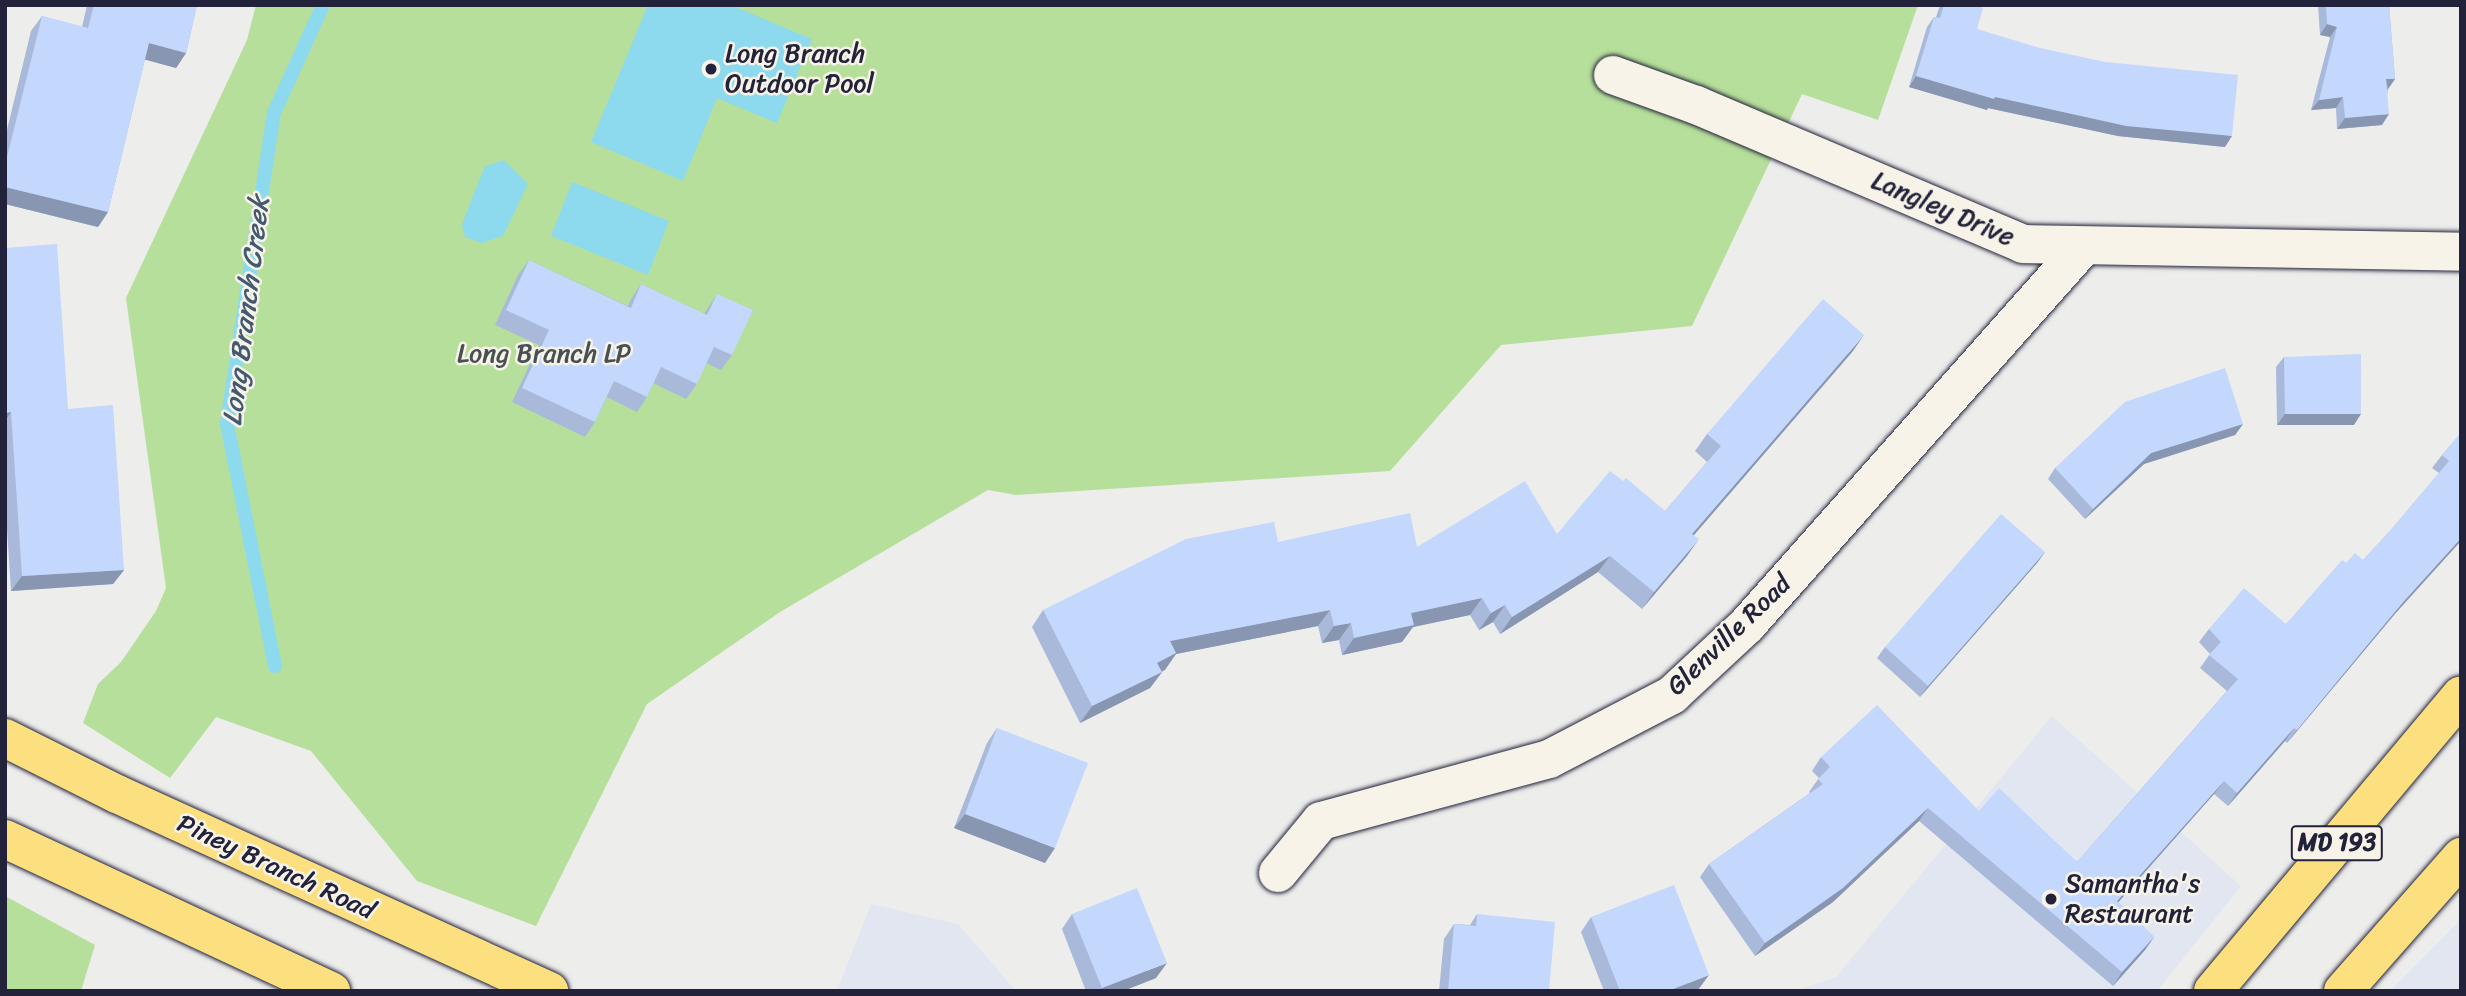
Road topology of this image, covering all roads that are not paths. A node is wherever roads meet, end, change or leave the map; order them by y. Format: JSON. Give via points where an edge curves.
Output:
{"nodes":[{"id":1,"x":1613,"y":75,"type":"dead end"},
{"id":2,"x":2083,"y":247,"type":"junction"},
{"id":3,"x":2461,"y":252,"type":"edge"},
{"id":4,"x":2461,"y":695,"type":"edge"},
{"id":5,"x":5,"y":738,"type":"edge"},
{"id":6,"x":5,"y":839,"type":"edge"},
{"id":7,"x":2461,"y":857,"type":"edge"},
{"id":8,"x":1278,"y":873,"type":"dead end"},
{"id":9,"x":331,"y":991,"type":"edge"},
{"id":10,"x":549,"y":991,"type":"edge"},
{"id":11,"x":2213,"y":991,"type":"edge"},
{"id":12,"x":2343,"y":991,"type":"edge"}],
"edges":[{"from":1,"to":2,"type":"street","name":"Langley Drive","via":[[1696,105],[2023,244]]},
{"from":2,"to":3,"type":"street","name":"Langley Drive"},
{"from":2,"to":8,"type":"street","name":"Glenville Road","via":[[1747,625],[1672,695],[1549,759],[1321,821]]},
{"from":4,"to":11,"type":"main road","number":"MD 193"},
{"from":5,"to":10,"type":"main road","name":"Piney Branch Road","via":[[117,794]]},
{"from":6,"to":9,"type":"main road"},
{"from":7,"to":12,"type":"main road"}]}
